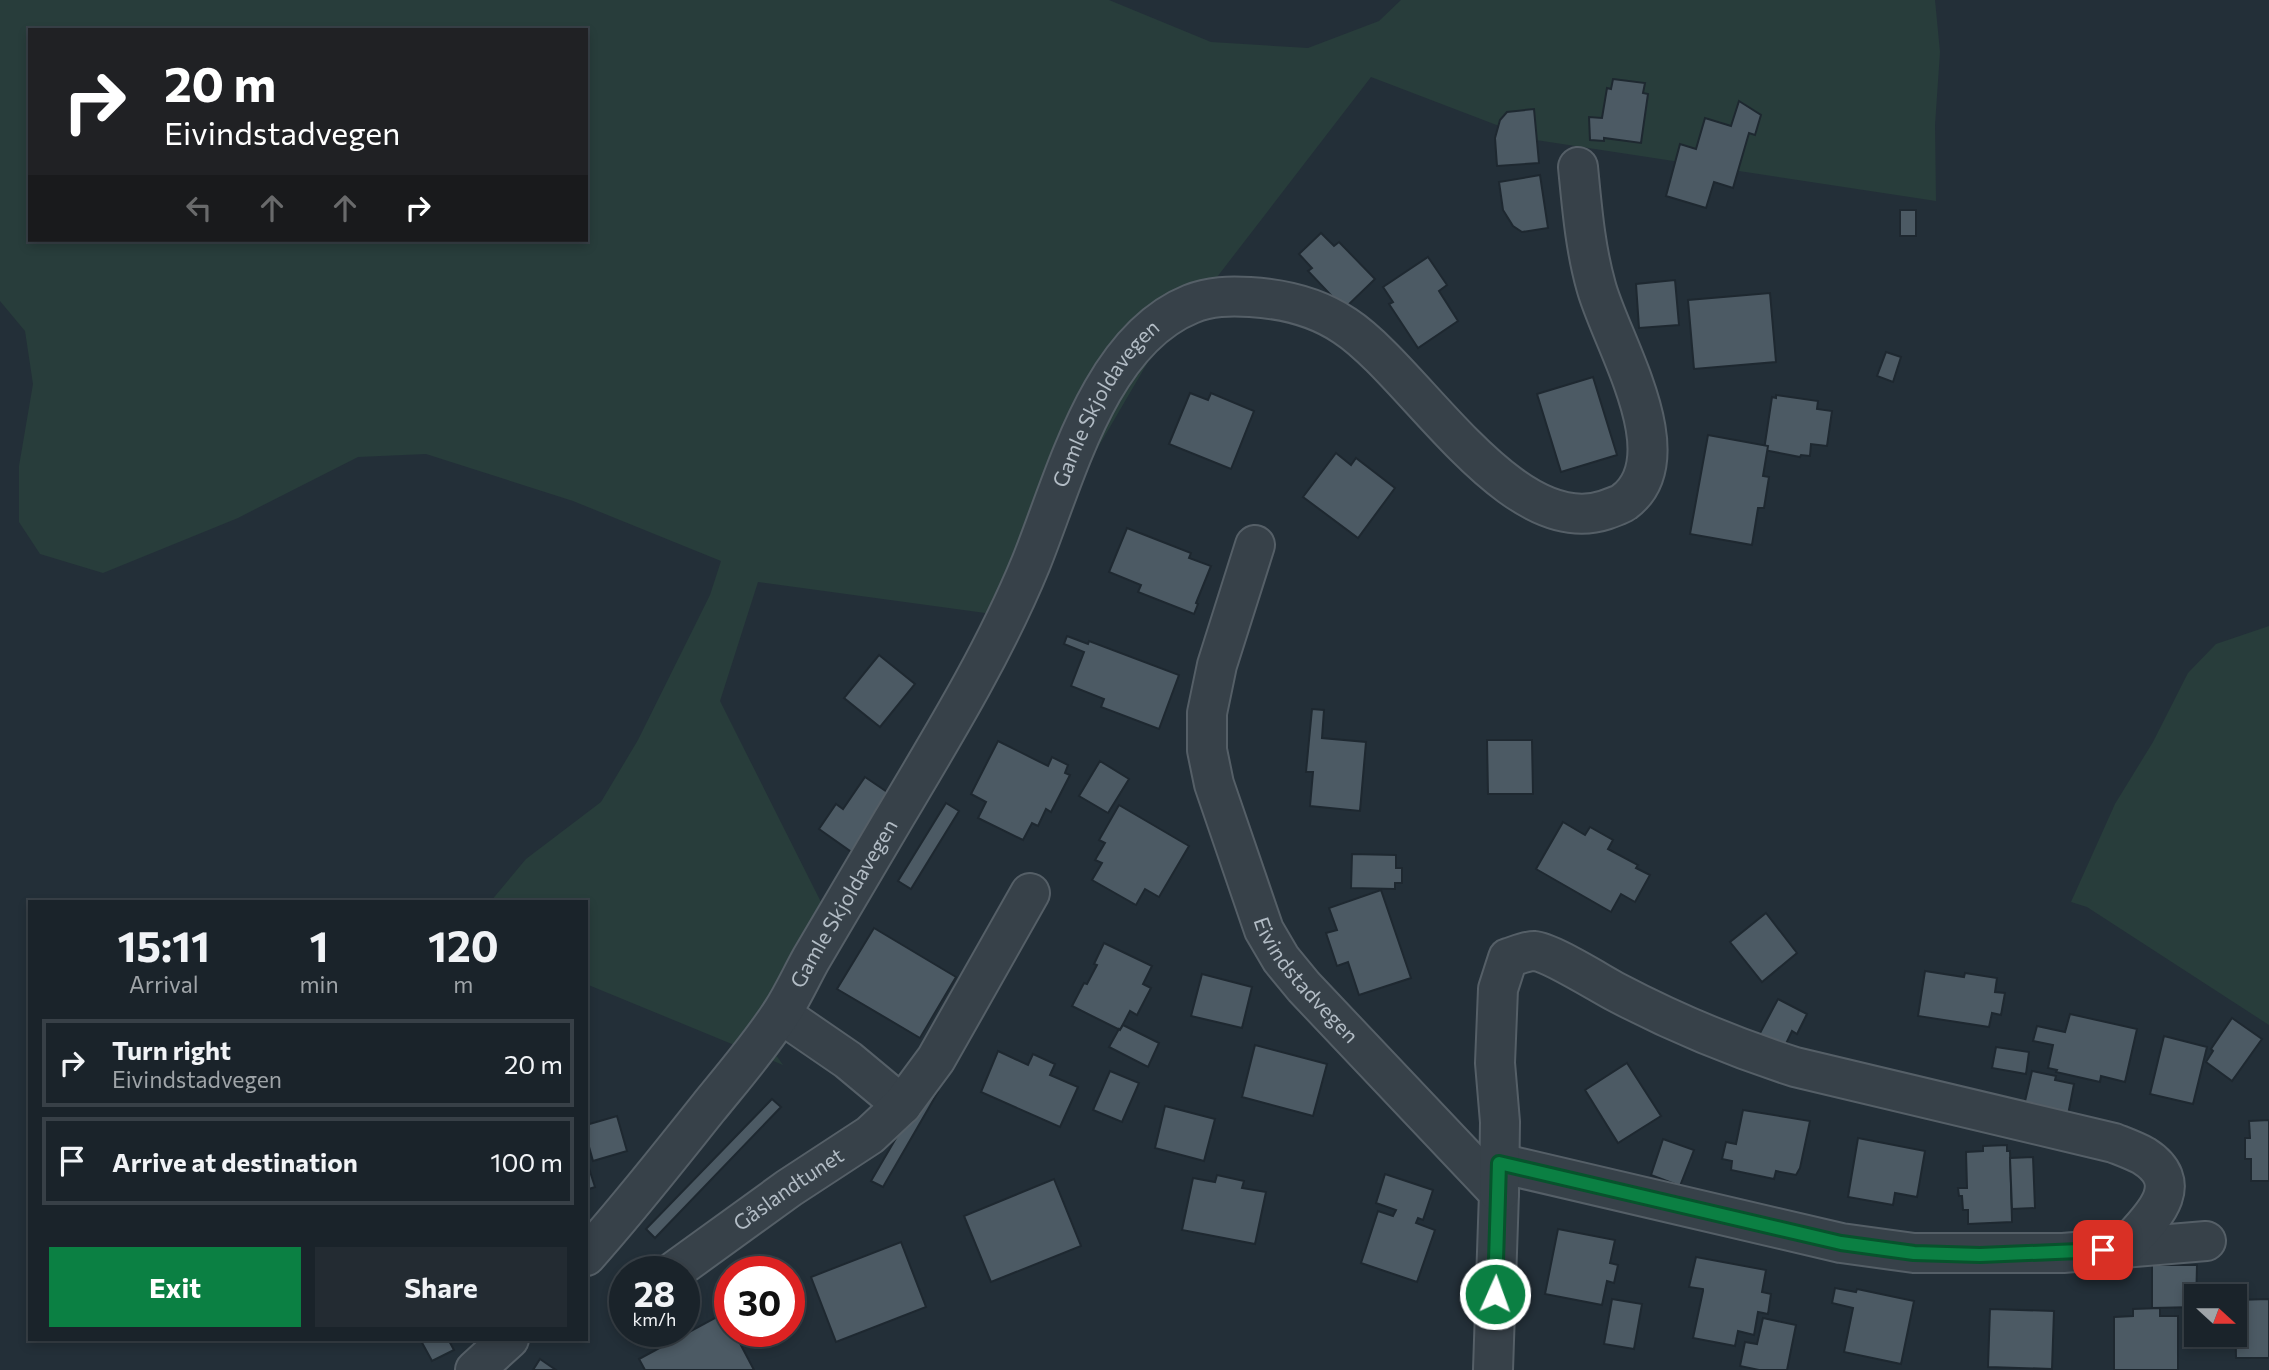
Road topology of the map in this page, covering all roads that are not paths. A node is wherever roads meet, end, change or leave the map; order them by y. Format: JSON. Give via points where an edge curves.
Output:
{"nodes":[{"id":1,"x":1578,"y":167,"type":"dead end"},
{"id":2,"x":1255,"y":545,"type":"dead end"},
{"id":3,"x":1030,"y":893,"type":"dead end"},
{"id":4,"x":781,"y":1014,"type":"junction"},
{"id":5,"x":902,"y":1105,"type":"junction"},
{"id":6,"x":1499,"y":1178,"type":"junction"},
{"id":7,"x":2206,"y":1241,"type":"dead end"},
{"id":8,"x":2124,"y":1248,"type":"junction"},
{"id":9,"x":588,"y":1254,"type":"edge"},
{"id":10,"x":695,"y":1256,"type":"edge"},
{"id":11,"x":507,"y":1341,"type":"edge"},
{"id":12,"x":475,"y":1370,"type":"edge"},
{"id":13,"x":1493,"y":1370,"type":"edge"}],
"edges":[{"from":1,"to":4,"type":"street","name":"Gamle Skjoldavegen","via":[[1596,288],[1640,403],[1647,435],[1647,463],[1639,485],[1623,503],[1576,514],[1553,510],[1528,497],[1474,455],[1370,345],[1318,311],[1225,295],[1192,303],[1165,318],[1139,339],[1117,366],[1075,447],[1029,566],[975,681]]},
{"from":2,"to":6,"type":"street","name":"Eivindstadvegen","via":[[1217,665],[1207,713],[1207,750],[1214,784],[1264,930],[1304,987]]},
{"from":3,"to":5,"type":"street","name":"Gåslandtunet","via":[[936,1059]]},
{"from":4,"to":5,"type":"street","via":[[848,1060]]},
{"from":4,"to":9,"type":"street","name":"Gamle Skjoldavegen","via":[[627,1211]]},
{"from":5,"to":10,"type":"street","name":"Gåslandtunet","via":[[870,1135]]},
{"from":6,"to":8,"type":"street","via":[[1914,1253],[1980,1255]]},
{"from":6,"to":8,"type":"street","via":[[1498,989],[1508,958],[1534,951],[1746,1051],[1795,1067],[2114,1143],[2144,1156],[2161,1171],[2164,1195],[2162,1204]]},
{"from":6,"to":13,"type":"street"},
{"from":7,"to":8,"type":"street"},
{"from":11,"to":12,"type":"street"}]}
